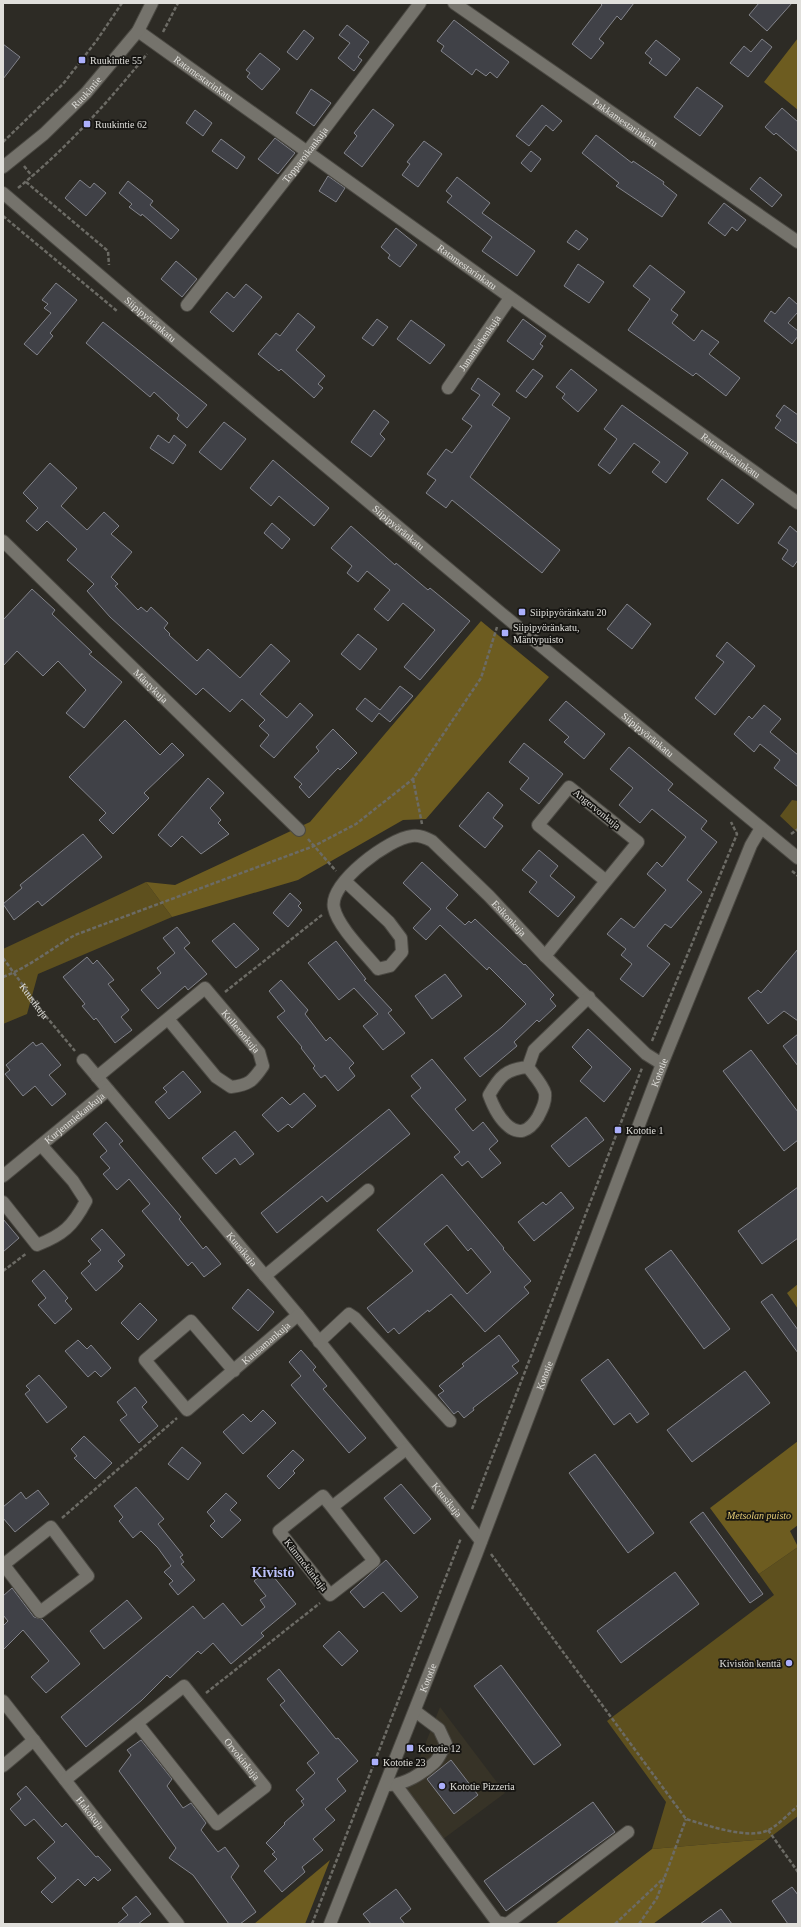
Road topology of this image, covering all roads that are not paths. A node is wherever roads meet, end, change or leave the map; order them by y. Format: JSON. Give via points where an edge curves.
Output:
{"nodes":[{"id":1,"x":152,"y":3,"type":"edge"},
{"id":2,"x":420,"y":3,"type":"edge"},
{"id":3,"x":454,"y":3,"type":"edge"},
{"id":4,"x":138,"y":31,"type":"junction"},
{"id":5,"x":307,"y":152,"type":"junction"},
{"id":6,"x":3,"y":167,"type":"edge"},
{"id":7,"x":6,"y":195,"type":"edge"},
{"id":8,"x":798,"y":242,"type":"edge"},
{"id":9,"x":510,"y":298,"type":"junction"},
{"id":10,"x":187,"y":305,"type":"dead end"},
{"id":11,"x":448,"y":388,"type":"dead end"},
{"id":12,"x":798,"y":503,"type":"edge"},
{"id":13,"x":3,"y":541,"type":"edge"},
{"id":14,"x":761,"y":828,"type":"junction"},
{"id":15,"x":299,"y":830,"type":"road end"},
{"id":16,"x":798,"y":858,"type":"edge"},
{"id":17,"x":345,"y":881,"type":"junction"},
{"id":18,"x":606,"y":881,"type":"junction"},
{"id":19,"x":546,"y":956,"type":"junction"},
{"id":20,"x":590,"y":997,"type":"junction"},
{"id":21,"x":168,"y":1019,"type":"junction"},
{"id":22,"x":83,"y":1060,"type":"road end"},
{"id":23,"x":662,"y":1064,"type":"junction"},
{"id":24,"x":528,"y":1067,"type":"junction"},
{"id":25,"x":97,"y":1077,"type":"junction"},
{"id":26,"x":108,"y":1090,"type":"junction"},
{"id":27,"x":42,"y":1145,"type":"junction"},
{"id":28,"x":3,"y":1176,"type":"edge"},
{"id":29,"x":368,"y":1190,"type":"dead end"},
{"id":30,"x":3,"y":1202,"type":"edge"},
{"id":31,"x":265,"y":1276,"type":"junction"},
{"id":32,"x":298,"y":1315,"type":"junction"},
{"id":33,"x":319,"y":1342,"type":"junction"},
{"id":34,"x":234,"y":1370,"type":"junction"},
{"id":35,"x":450,"y":1421,"type":"dead end"},
{"id":36,"x":406,"y":1449,"type":"junction"},
{"id":37,"x":332,"y":1508,"type":"junction"},
{"id":38,"x":481,"y":1541,"type":"junction"},
{"id":39,"x":3,"y":1565,"type":"edge"},
{"id":40,"x":3,"y":1701,"type":"edge"},
{"id":41,"x":415,"y":1711,"type":"junction"},
{"id":42,"x":137,"y":1723,"type":"junction"},
{"id":43,"x":34,"y":1740,"type":"junction"},
{"id":44,"x":3,"y":1766,"type":"edge"},
{"id":45,"x":65,"y":1780,"type":"junction"},
{"id":46,"x":391,"y":1785,"type":"junction"},
{"id":47,"x":628,"y":1832,"type":"dead end"},
{"id":48,"x":178,"y":1924,"type":"edge"},
{"id":49,"x":330,"y":1924,"type":"edge"}],
"edges":[{"from":1,"to":4,"type":"street","name":"Ruukintie"},
{"from":2,"to":5,"type":"street","name":"Topparoikankuja"},
{"from":3,"to":8,"type":"street","name":"Pakkamestarinkatu"},
{"from":4,"to":5,"type":"street","name":"Ratamestarinkatu"},
{"from":4,"to":6,"type":"street","name":"Ruukintie","via":[[86,93],[44,134]]},
{"from":5,"to":9,"type":"street","name":"Ratamestarinkatu"},
{"from":5,"to":10,"type":"street","name":"Topparoikankuja"},
{"from":7,"to":14,"type":"street","name":"Siipipyöränkatu","via":[[330,470]]},
{"from":9,"to":11,"type":"street","name":"Junamiehenkuja"},
{"from":9,"to":12,"type":"street","name":"Ratamestarinkatu"},
{"from":13,"to":15,"type":"street","name":"Mäntykuja"},
{"from":14,"to":16,"type":"street","name":"Siipipyöränkatu"},
{"from":14,"to":23,"type":"street","name":"Kototie","via":[[751,845]]},
{"from":17,"to":17,"type":"street","via":[[338,889],[333,906],[338,920],[378,969],[390,966],[402,952],[401,938],[389,922]]},
{"from":17,"to":19,"type":"street","name":"Esikonkuja","via":[[367,860],[394,842],[412,836],[423,836],[432,841],[483,890]]},
{"from":18,"to":18,"type":"street","name":"Angervonkuja","via":[[638,842],[570,787],[538,825]]},
{"from":18,"to":19,"type":"street","name":"Angervonkuja"},
{"from":19,"to":20,"type":"street","name":"Esikonkuja"},
{"from":20,"to":23,"type":"street","name":"Esikonkuja","via":[[646,1054]]},
{"from":20,"to":24,"type":"street","via":[[534,1050]]},
{"from":21,"to":21,"type":"street","name":"Kulleronkuja","via":[[205,988],[259,1052],[263,1066],[255,1078],[245,1085],[231,1087],[216,1077]]},
{"from":21,"to":25,"type":"street","name":"Kulleronkuja"},
{"from":22,"to":25,"type":"street","name":"Kuusikuja"},
{"from":23,"to":38,"type":"street","name":"Kototie"},
{"from":24,"to":24,"type":"street","via":[[515,1068],[504,1074],[489,1095],[499,1115],[517,1132],[527,1130],[544,1106],[545,1092]]},
{"from":25,"to":26,"type":"street","name":"Kuusikuja"},
{"from":26,"to":27,"type":"street","name":"Kurjenmiekankuja"},
{"from":26,"to":31,"type":"street","name":"Kuusikuja"},
{"from":27,"to":28,"type":"street","name":"Kurjenmiekankuja"},
{"from":27,"to":30,"type":"street","name":"Kurjenmiekankuja","via":[[73,1181],[86,1201],[76,1220],[57,1237],[37,1245]]},
{"from":29,"to":31,"type":"street"},
{"from":31,"to":32,"type":"street","name":"Kuusikuja"},
{"from":32,"to":33,"type":"street","name":"Kuusikuja"},
{"from":32,"to":34,"type":"street","name":"Kuusamankuja"},
{"from":33,"to":35,"type":"street","via":[[349,1314],[356,1318]]},
{"from":33,"to":36,"type":"street","name":"Kuusikuja"},
{"from":34,"to":34,"type":"street","name":"Kuusamankuja","via":[[187,1410],[145,1360],[192,1321]]},
{"from":36,"to":37,"type":"street"},
{"from":36,"to":38,"type":"street","name":"Kuusikuja"},
{"from":37,"to":37,"type":"street","name":"Kämmekänkuja","via":[[374,1561],[330,1595],[279,1531],[323,1496]]},
{"from":38,"to":41,"type":"street","name":"Kototie"},
{"from":39,"to":39,"type":"street","via":[[51,1528],[88,1576],[40,1612]]},
{"from":40,"to":43,"type":"street","name":"Hakokuja"},
{"from":41,"to":46,"type":"street","name":"Kototie"},
{"from":41,"to":46,"type":"street","via":[[439,1729],[446,1744],[435,1763],[416,1776]]},
{"from":42,"to":42,"type":"street","name":"Orvokinkuja","via":[[184,1686],[265,1787],[218,1824]]},
{"from":42,"to":45,"type":"street","name":"Orvokinkuja"},
{"from":43,"to":44,"type":"street"},
{"from":43,"to":45,"type":"street","name":"Hakokuja"},
{"from":45,"to":48,"type":"street","name":"Hakokuja"},
{"from":46,"to":47,"type":"street","via":[[497,1922],[506,1924]]},
{"from":46,"to":49,"type":"street","name":"Kototie"}]}
